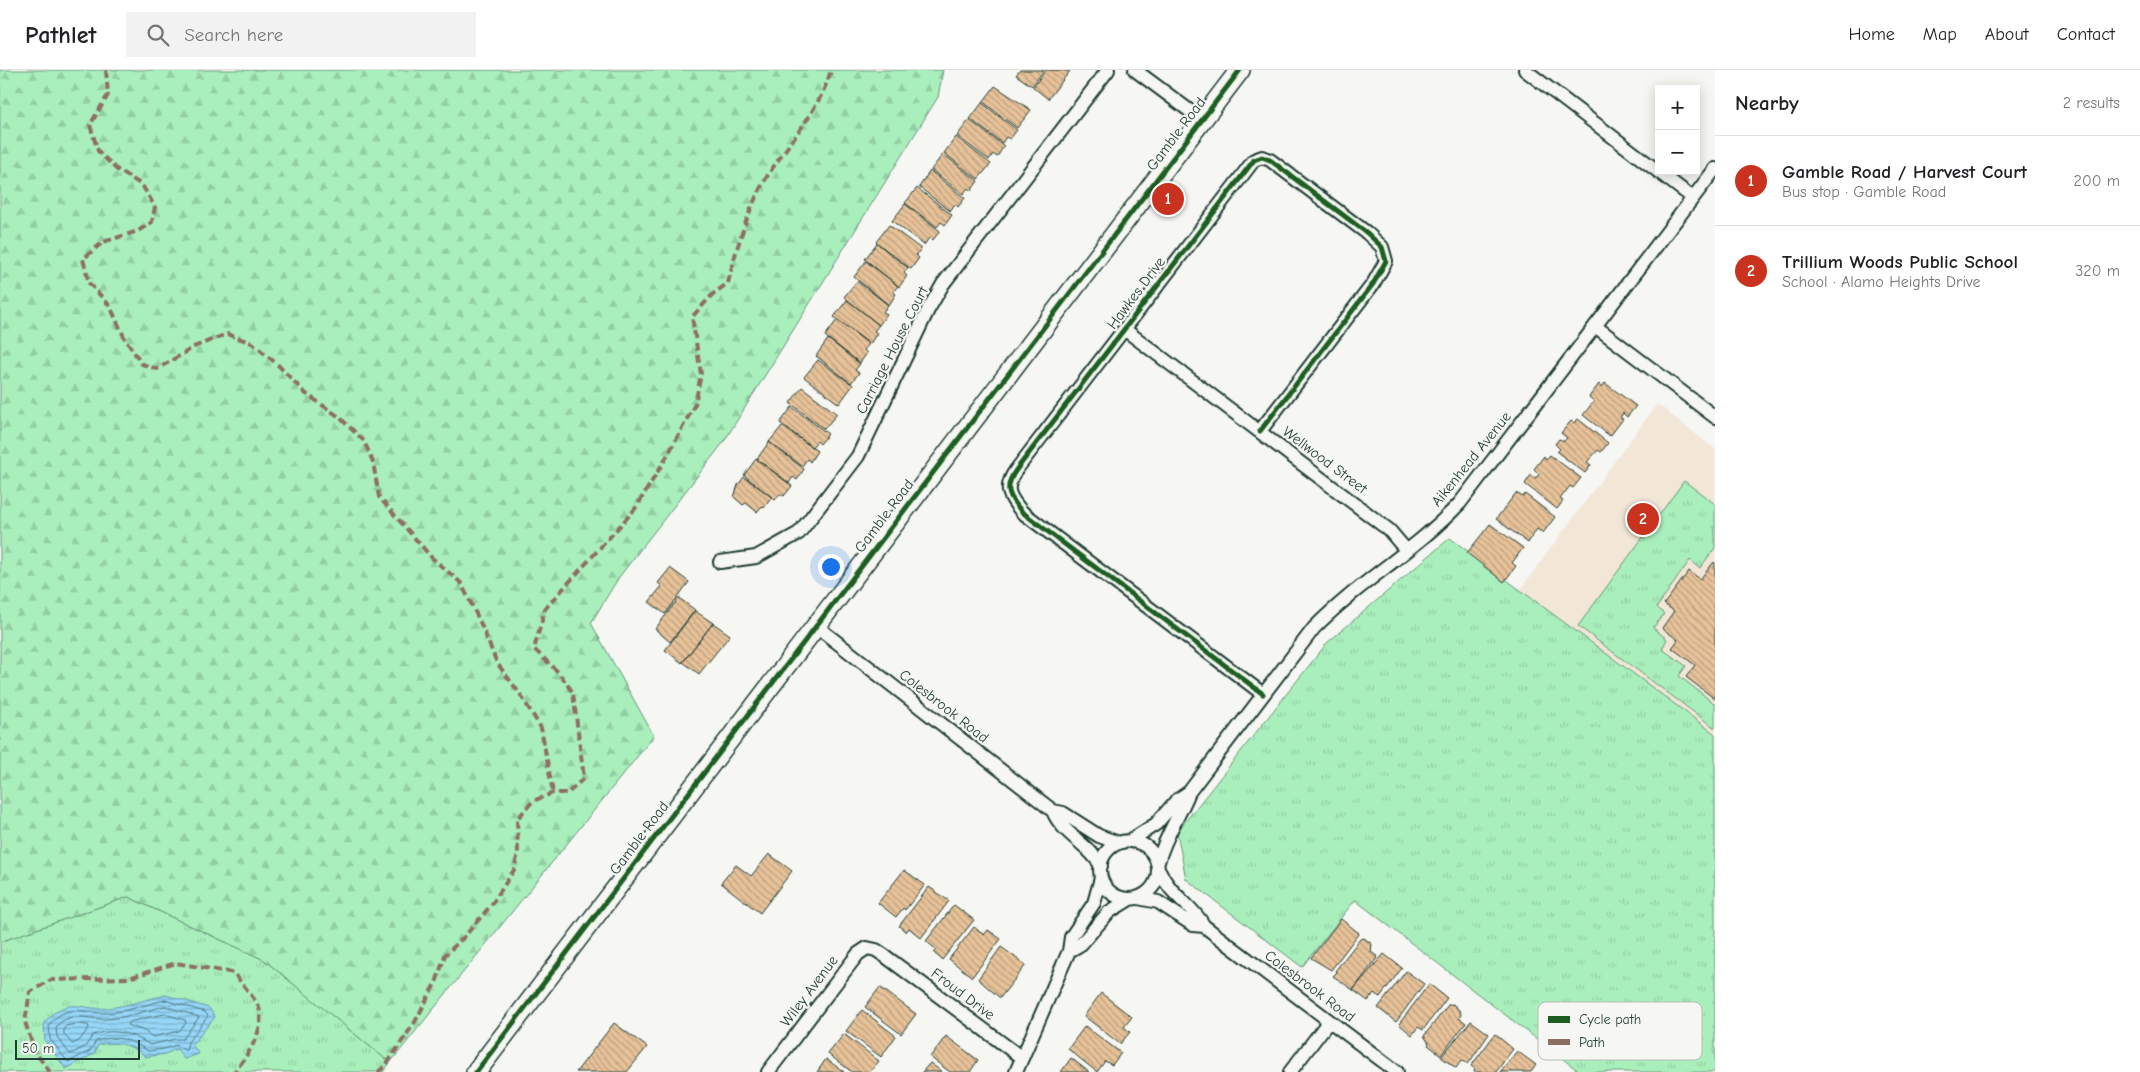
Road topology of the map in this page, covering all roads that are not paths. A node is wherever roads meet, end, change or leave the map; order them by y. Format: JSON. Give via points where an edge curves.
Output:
{"nodes":[{"id":1,"x":1108,"y":70,"type":"edge"},
{"id":2,"x":1135,"y":70,"type":"edge"},
{"id":3,"x":1240,"y":70,"type":"edge"},
{"id":4,"x":1525,"y":70,"type":"edge"},
{"id":5,"x":1202,"y":120,"type":"junction"},
{"id":6,"x":1715,"y":169,"type":"edge"},
{"id":7,"x":1693,"y":198,"type":"junction"},
{"id":8,"x":1596,"y":326,"type":"junction"},
{"id":9,"x":1124,"y":329,"type":"junction"},
{"id":10,"x":1715,"y":417,"type":"edge"},
{"id":11,"x":1260,"y":431,"type":"junction"},
{"id":12,"x":1406,"y":550,"type":"junction"},
{"id":13,"x":720,"y":562,"type":"dead end"},
{"id":14,"x":816,"y":626,"type":"junction"},
{"id":15,"x":1263,"y":694,"type":"junction"},
{"id":16,"x":1190,"y":792,"type":"junction"},
{"id":17,"x":1053,"y":811,"type":"junction"},
{"id":18,"x":1125,"y":841,"type":"junction"},
{"id":19,"x":1158,"y":866,"type":"junction"},
{"id":20,"x":1101,"y":872,"type":"junction"},
{"id":21,"x":1134,"y":898,"type":"junction"},
{"id":22,"x":1204,"y":926,"type":"junction"},
{"id":23,"x":1069,"y":951,"type":"junction"},
{"id":24,"x":885,"y":956,"type":"joint"},
{"id":25,"x":1329,"y":1021,"type":"junction"},
{"id":26,"x":1022,"y":1058,"type":"junction"},
{"id":27,"x":476,"y":1072,"type":"edge"},
{"id":28,"x":768,"y":1072,"type":"edge"},
{"id":29,"x":1016,"y":1072,"type":"edge"},
{"id":30,"x":1290,"y":1072,"type":"edge"},
{"id":31,"x":1398,"y":1072,"type":"edge"}],
"edges":[{"from":1,"to":13,"type":"street","name":"Carriage House Court","via":[[943,284],[858,456],[800,533],[756,557]]},
{"from":2,"to":5,"type":"street"},
{"from":3,"to":5,"type":"main road","name":"Gamble Road"},
{"from":4,"to":7,"type":"street"},
{"from":5,"to":14,"type":"main road","name":"Gamble Road"},
{"from":6,"to":7,"type":"street","name":"Aikenhead Avenue"},
{"from":7,"to":8,"type":"street","name":"Aikenhead Avenue"},
{"from":8,"to":10,"type":"street"},
{"from":8,"to":12,"type":"street","name":"Aikenhead Avenue","via":[[1460,503]]},
{"from":9,"to":11,"type":"street","name":"Wellwood Street"},
{"from":9,"to":11,"type":"street","name":"Hawkes Drive","via":[[1254,160],[1262,157],[1270,160],[1375,240],[1382,247],[1386,261],[1373,284]]},
{"from":9,"to":15,"type":"street","name":"Hawkes Drive","via":[[1010,478],[1008,487],[1013,501],[1022,512]]},
{"from":11,"to":12,"type":"street","name":"Wellwood Street","via":[[1389,530]]},
{"from":12,"to":15,"type":"street","name":"Aikenhead Avenue","via":[[1314,628]]},
{"from":14,"to":17,"type":"street","name":"Colesbrook Road"},
{"from":14,"to":27,"type":"main road","name":"Gamble Road"},
{"from":15,"to":16,"type":"street","name":"Aikenhead Avenue"},
{"from":16,"to":18,"type":"street","name":"Aikenhead Avenue","via":[[1176,801],[1156,824]]},
{"from":16,"to":19,"type":"street","name":"Aikenhead Avenue","via":[[1164,841]]},
{"from":17,"to":18,"type":"street","name":"Colesbrook Road","via":[[1063,813],[1099,836]]},
{"from":17,"to":20,"type":"street","name":"Colesbrook Road","via":[[1057,822],[1095,856]]},
{"from":18,"to":19,"type":"street","via":[[1140,842],[1148,847]]},
{"from":18,"to":20,"type":"street","via":[[1106,852]]},
{"from":19,"to":21,"type":"street","via":[[1154,886]]},
{"from":19,"to":22,"type":"street","name":"Colesbrook Road","via":[[1168,888]]},
{"from":20,"to":21,"type":"street","via":[[1105,886],[1112,893],[1120,898]]},
{"from":20,"to":23,"type":"street","via":[[1094,903],[1071,937]]},
{"from":21,"to":22,"type":"street","name":"Colesbrook Road","via":[[1153,900],[1192,925]]},
{"from":21,"to":23,"type":"street","via":[[1109,912],[1081,944]]},
{"from":22,"to":25,"type":"street","name":"Colesbrook Road"},
{"from":23,"to":26,"type":"street"},
{"from":24,"to":26,"type":"street","name":"Froud Drive"},
{"from":24,"to":28,"type":"street","name":"Wiley Avenue","via":[[867,948],[858,954]]},
{"from":25,"to":30,"type":"street"},
{"from":25,"to":31,"type":"street","name":"Colesbrook Road"},
{"from":26,"to":29,"type":"street"}]}
